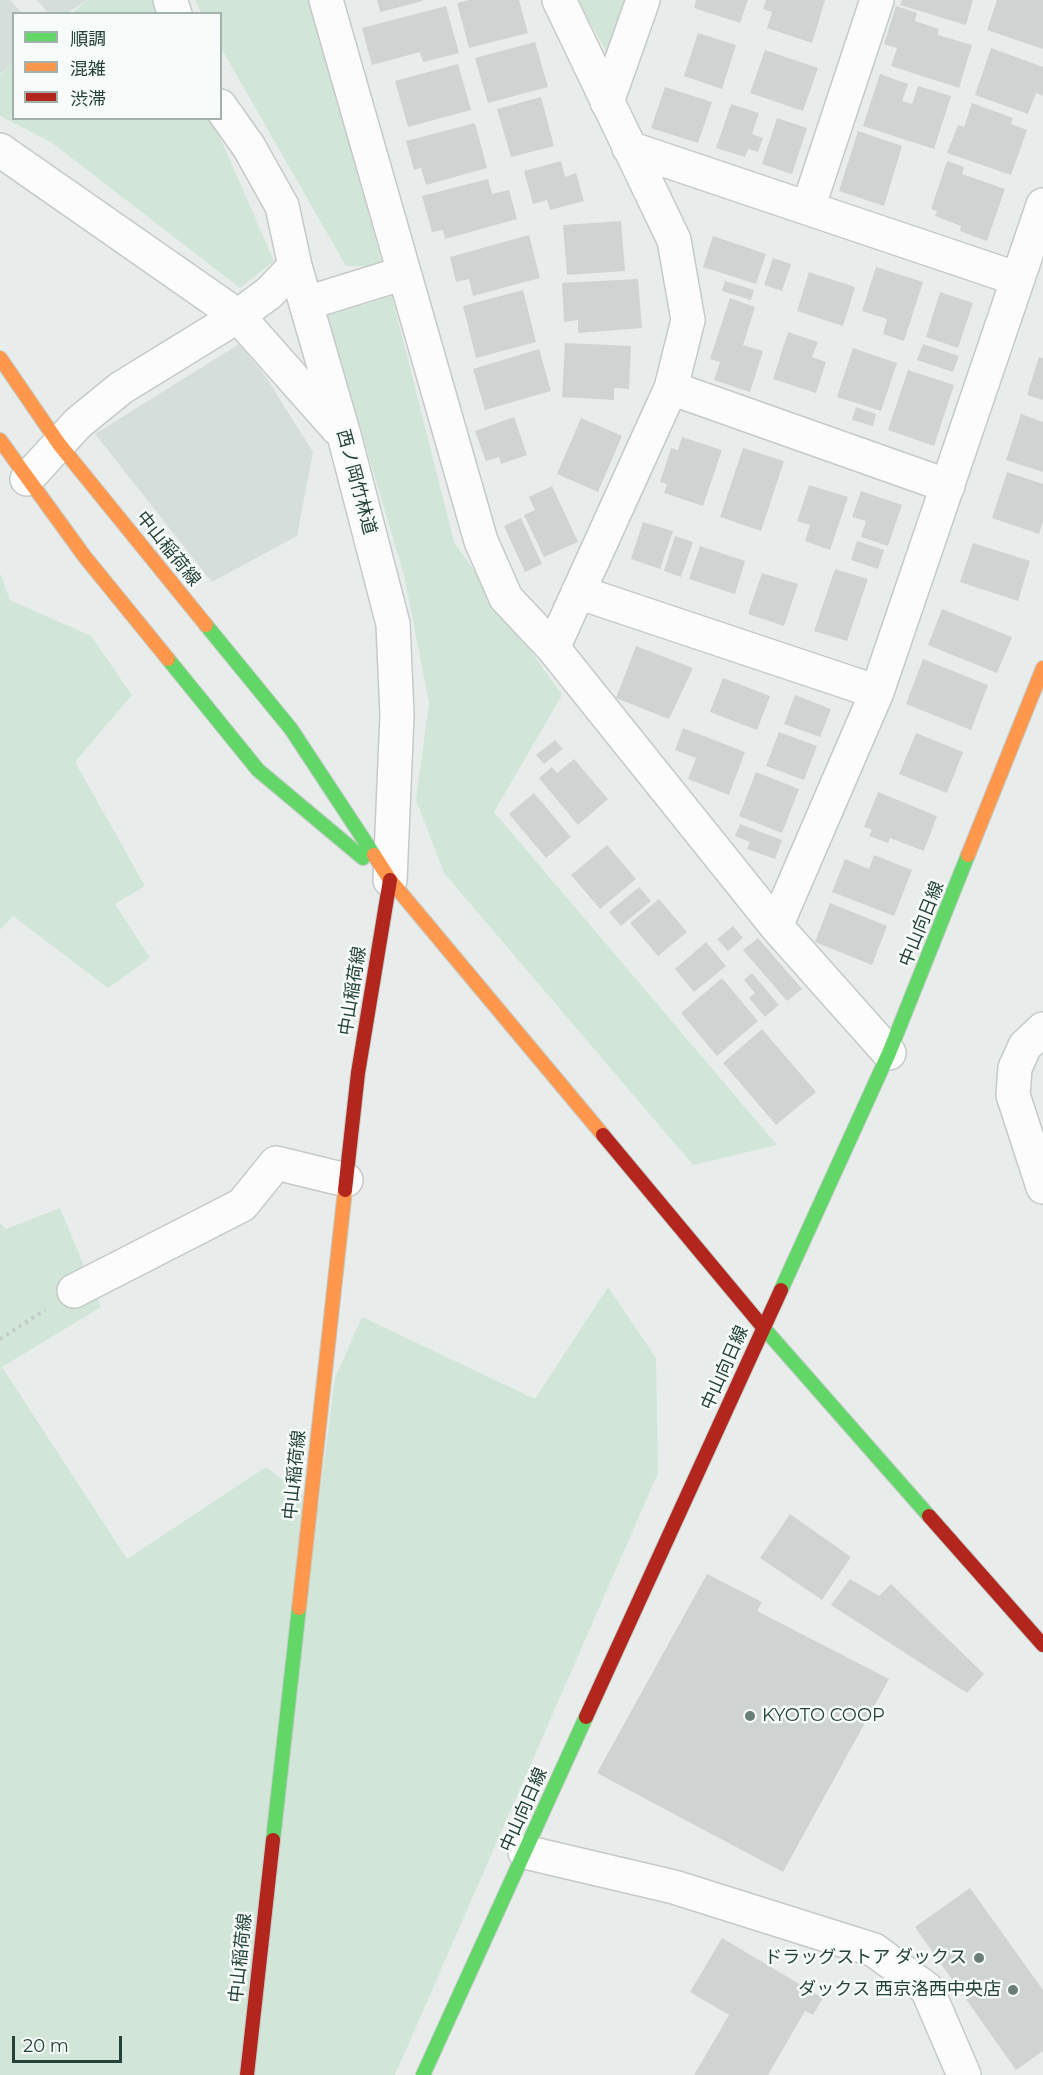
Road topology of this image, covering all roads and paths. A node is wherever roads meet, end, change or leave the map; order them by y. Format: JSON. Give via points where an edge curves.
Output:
{"nodes":[{"id":1,"x":326,"y":0,"type":"edge"},
{"id":2,"x":559,"y":0,"type":"edge"},
{"id":3,"x":643,"y":0,"type":"edge"},
{"id":4,"x":877,"y":0,"type":"edge"},
{"id":5,"x":607,"y":102,"type":"junction"},
{"id":6,"x":222,"y":109,"type":"edge"},
{"id":7,"x":629,"y":148,"type":"junction"},
{"id":8,"x":0,"y":150,"type":"edge"},
{"id":9,"x":1043,"y":205,"type":"edge"},
{"id":10,"x":808,"y":208,"type":"junction"},
{"id":11,"x":295,"y":266,"type":"junction"},
{"id":12,"x":404,"y":273,"type":"junction"},
{"id":13,"x":1018,"y":279,"type":"junction"},
{"id":14,"x":307,"y":303,"type":"junction"},
{"id":15,"x":238,"y":315,"type":"junction"},
{"id":16,"x":0,"y":358,"type":"edge"},
{"id":17,"x":671,"y":388,"type":"junction"},
{"id":18,"x":344,"y":435,"type":"junction"},
{"id":19,"x":0,"y":440,"type":"edge"},
{"id":20,"x":59,"y":444,"type":"junction"},
{"id":21,"x":27,"y":479,"type":"junction"},
{"id":22,"x":948,"y":486,"type":"junction"},
{"id":23,"x":578,"y":592,"type":"junction"},
{"id":24,"x":553,"y":648,"type":"junction"},
{"id":25,"x":1043,"y":668,"type":"edge"},
{"id":26,"x":877,"y":692,"type":"junction"},
{"id":27,"x":390,"y":880,"type":"junction"},
{"id":28,"x":776,"y":926,"type":"junction"},
{"id":29,"x":1043,"y":1029,"type":"edge"},
{"id":30,"x":889,"y":1053,"type":"junction"},
{"id":31,"x":346,"y":1180,"type":"junction"},
{"id":32,"x":1043,"y":1187,"type":"edge"},
{"id":33,"x":74,"y":1291,"type":"joint"},
{"id":34,"x":763,"y":1327,"type":"junction"},
{"id":35,"x":0,"y":1339,"type":"edge"},
{"id":36,"x":1043,"y":1646,"type":"edge"},
{"id":37,"x":525,"y":1852,"type":"junction"},
{"id":38,"x":247,"y":2075,"type":"edge"},
{"id":39,"x":423,"y":2075,"type":"edge"},
{"id":40,"x":964,"y":2075,"type":"edge"}],
"edges":[{"from":1,"to":12,"type":"street"},
{"from":2,"to":5,"type":"street"},
{"from":3,"to":5,"type":"street"},
{"from":4,"to":10,"type":"street"},
{"from":5,"to":7,"type":"street"},
{"from":6,"to":11,"type":"street","name":"西ノ岡竹林道","via":[[282,206]]},
{"from":7,"to":10,"type":"street"},
{"from":7,"to":17,"type":"street","via":[[674,240],[688,320]]},
{"from":8,"to":15,"type":"street"},
{"from":9,"to":13,"type":"street"},
{"from":10,"to":13,"type":"street"},
{"from":11,"to":14,"type":"street","name":"西ノ岡竹林道"},
{"from":11,"to":15,"type":"street","via":[[269,293]]},
{"from":12,"to":14,"type":"street"},
{"from":12,"to":24,"type":"street","via":[[481,541],[506,598]]},
{"from":13,"to":22,"type":"street"},
{"from":14,"to":18,"type":"street","name":"西ノ岡竹林道"},
{"from":15,"to":18,"type":"street"},
{"from":15,"to":20,"type":"street","via":[[121,388]]},
{"from":16,"to":20,"type":"main road","name":"中山稲荷線"},
{"from":17,"to":22,"type":"street"},
{"from":17,"to":23,"type":"street"},
{"from":18,"to":27,"type":"street","name":"西ノ岡竹林道","via":[[393,624],[397,715]]},
{"from":19,"to":21,"type":"main road"},
{"from":20,"to":21,"type":"street"},
{"from":20,"to":27,"type":"main road","name":"中山稲荷線","via":[[291,729]]},
{"from":21,"to":27,"type":"main road","via":[[85,558],[258,770]]},
{"from":22,"to":26,"type":"street"},
{"from":23,"to":24,"type":"street"},
{"from":23,"to":26,"type":"street"},
{"from":24,"to":28,"type":"street"},
{"from":25,"to":30,"type":"main road","name":"中山向日線"},
{"from":26,"to":28,"type":"street"},
{"from":27,"to":31,"type":"main road","name":"中山稲荷線","via":[[358,1073]]},
{"from":27,"to":34,"type":"main road"},
{"from":28,"to":30,"type":"street"},
{"from":29,"to":32,"type":"street","via":[[1025,1046],[1015,1068],[1013,1095]]},
{"from":30,"to":34,"type":"main road","name":"中山向日線"},
{"from":31,"to":33,"type":"street","via":[[276,1163],[242,1205]]},
{"from":31,"to":38,"type":"main road","name":"中山稲荷線"},
{"from":33,"to":35,"type":"path"},
{"from":34,"to":36,"type":"main road"},
{"from":34,"to":37,"type":"main road","name":"中山向日線"},
{"from":37,"to":39,"type":"main road","name":"中山向日線"},
{"from":37,"to":40,"type":"street","via":[[674,1887],[874,1950],[927,1989]]}]}
